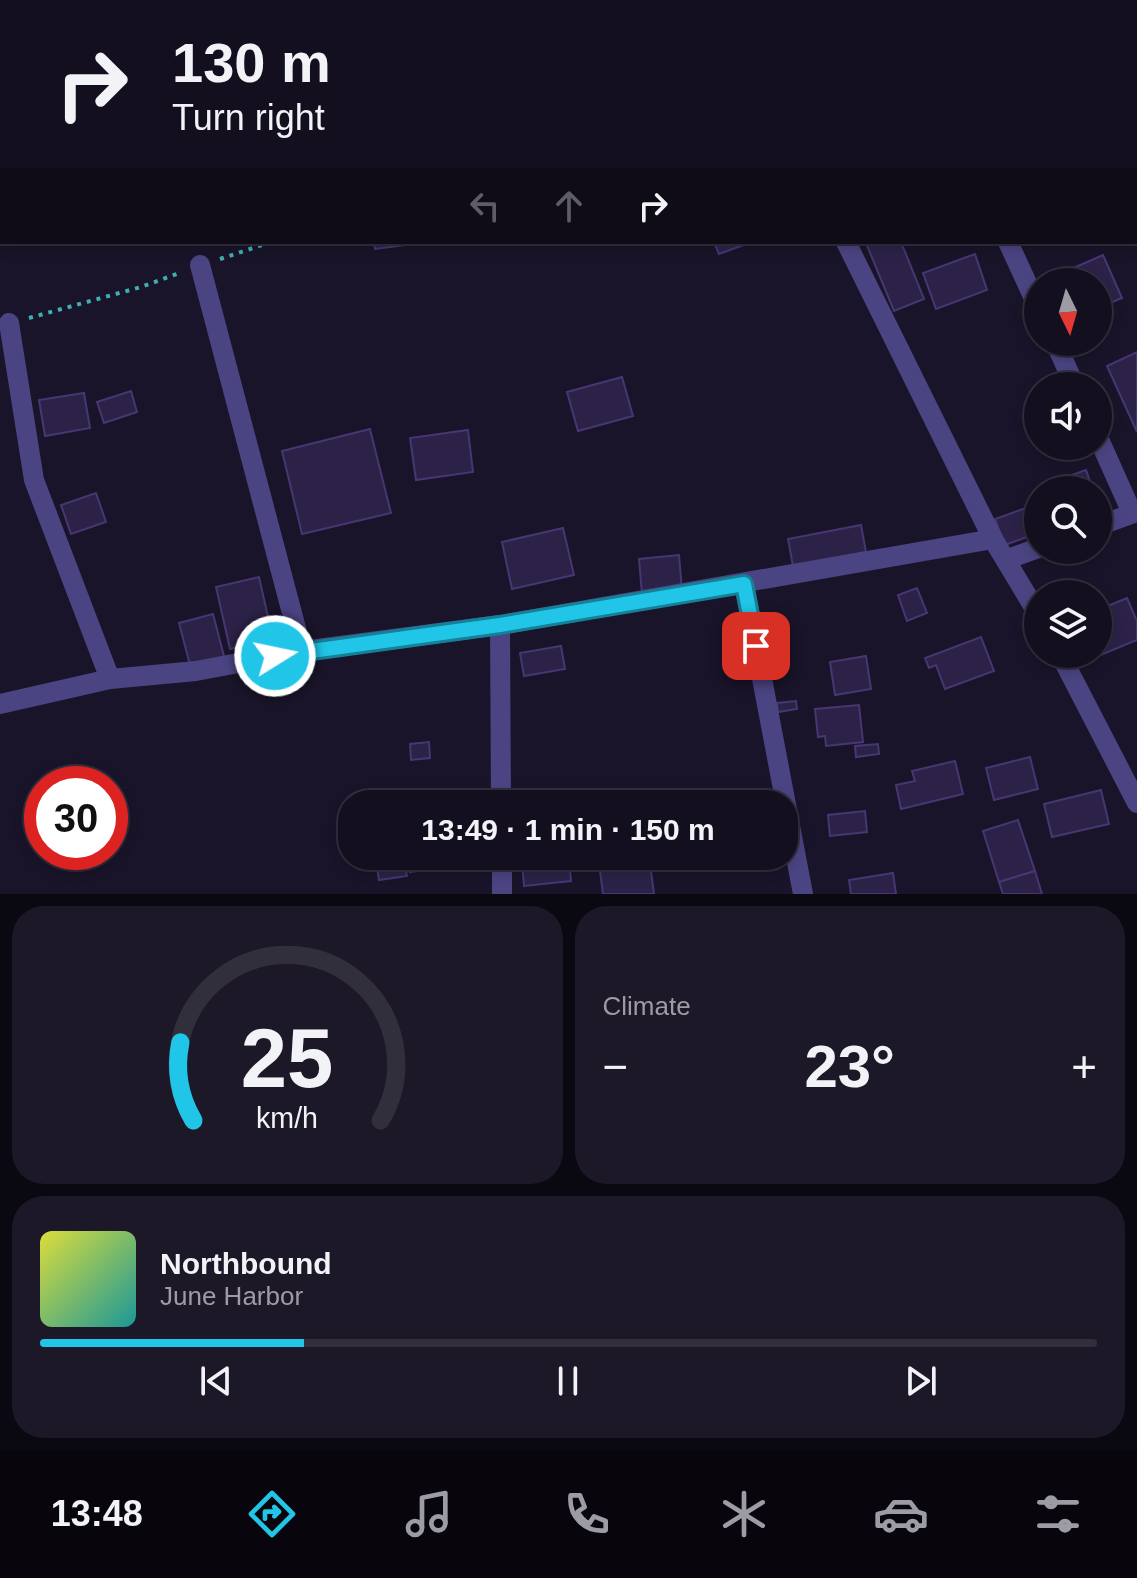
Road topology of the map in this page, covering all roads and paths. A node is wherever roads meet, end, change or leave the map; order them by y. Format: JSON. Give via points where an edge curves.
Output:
{"nodes":[{"id":1,"x":265,"y":244,"type":"edge"},
{"id":2,"x":847,"y":244,"type":"edge"},
{"id":3,"x":1009,"y":244,"type":"edge"},
{"id":4,"x":200,"y":265,"type":"junction"},
{"id":5,"x":1024,"y":277,"type":"edge"},
{"id":6,"x":9,"y":323,"type":"joint"},
{"id":7,"x":1109,"y":460,"type":"edge"},
{"id":8,"x":1134,"y":513,"type":"edge"},
{"id":9,"x":1112,"y":521,"type":"edge"},
{"id":10,"x":993,"y":539,"type":"junction"},
{"id":11,"x":1024,"y":553,"type":"edge"},
{"id":12,"x":1008,"y":559,"type":"junction"},
{"id":13,"x":744,"y":584,"type":"junction"},
{"id":14,"x":1024,"y":588,"type":"edge"},
{"id":15,"x":500,"y":625,"type":"junction"},
{"id":16,"x":302,"y":651,"type":"junction"},
{"id":17,"x":1067,"y":668,"type":"edge"},
{"id":18,"x":110,"y":679,"type":"junction"},
{"id":19,"x":0,"y":704,"type":"edge"},
{"id":20,"x":501,"y":790,"type":"edge"},
{"id":21,"x":1137,"y":803,"type":"edge"},
{"id":22,"x":502,"y":870,"type":"edge"},
{"id":23,"x":502,"y":894,"type":"edge"},
{"id":24,"x":803,"y":894,"type":"edge"}],
"edges":[{"from":1,"to":4,"type":"path"},
{"from":2,"to":10,"type":"street"},
{"from":3,"to":5,"type":"street"},
{"from":4,"to":6,"type":"path"},
{"from":4,"to":16,"type":"street"},
{"from":6,"to":18,"type":"street","via":[[34,480]]},
{"from":7,"to":8,"type":"street"},
{"from":8,"to":9,"type":"street"},
{"from":10,"to":12,"type":"street"},
{"from":10,"to":13,"type":"street"},
{"from":11,"to":12,"type":"street"},
{"from":12,"to":14,"type":"street"},
{"from":13,"to":15,"type":"street"},
{"from":13,"to":24,"type":"street"},
{"from":15,"to":16,"type":"street"},
{"from":15,"to":20,"type":"street"},
{"from":16,"to":18,"type":"street","via":[[196,671]]},
{"from":17,"to":21,"type":"street"},
{"from":18,"to":19,"type":"street"},
{"from":22,"to":23,"type":"street"}]}
